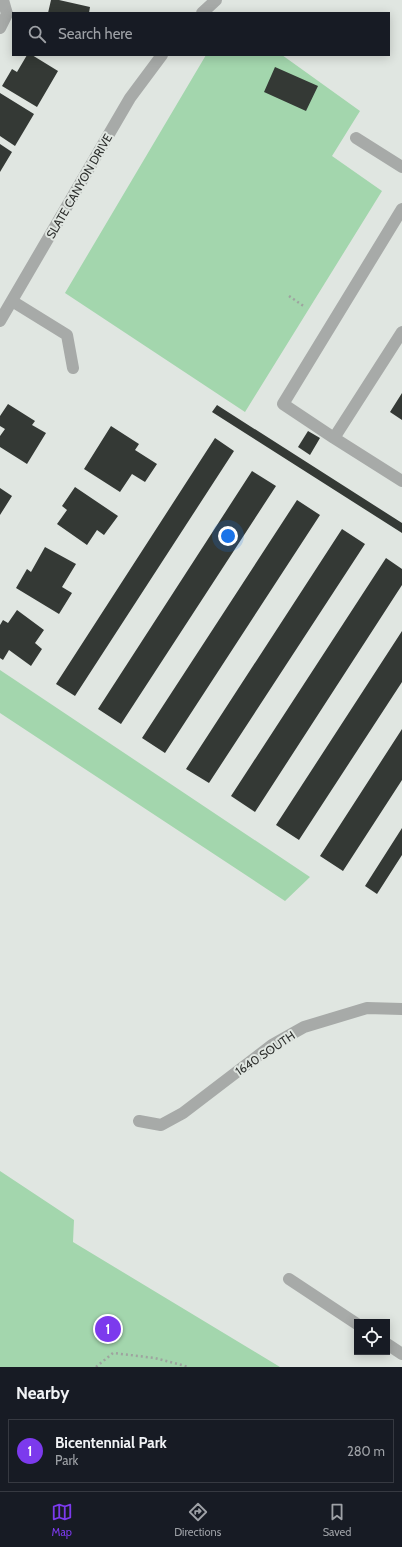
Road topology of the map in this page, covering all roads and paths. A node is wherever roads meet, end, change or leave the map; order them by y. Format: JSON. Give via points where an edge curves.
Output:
{"nodes":[{"id":1,"x":216,"y":0,"type":"edge"},
{"id":2,"x":4,"y":4,"type":"edge"},
{"id":3,"x":203,"y":12,"type":"edge"},
{"id":4,"x":0,"y":28,"type":"edge"},
{"id":5,"x":161,"y":56,"type":"edge"},
{"id":6,"x":356,"y":138,"type":"dead end"},
{"id":7,"x":402,"y":167,"type":"edge"},
{"id":8,"x":402,"y":209,"type":"edge"},
{"id":9,"x":289,"y":296,"type":"dead end"},
{"id":10,"x":12,"y":301,"type":"junction"},
{"id":11,"x":305,"y":307,"type":"dead end"},
{"id":12,"x":0,"y":321,"type":"edge"},
{"id":13,"x":402,"y":332,"type":"edge"},
{"id":14,"x":73,"y":368,"type":"dead end"},
{"id":15,"x":334,"y":438,"type":"junction"},
{"id":16,"x":402,"y":481,"type":"edge"},
{"id":17,"x":402,"y":1009,"type":"edge"},
{"id":18,"x":139,"y":1121,"type":"dead end"},
{"id":19,"x":289,"y":1279,"type":"dead end"},
{"id":20,"x":354,"y":1322,"type":"edge"},
{"id":21,"x":390,"y":1346,"type":"edge"},
{"id":22,"x":402,"y":1354,"type":"edge"},
{"id":23,"x":96,"y":1367,"type":"edge"},
{"id":24,"x":189,"y":1367,"type":"edge"}],
"edges":[{"from":1,"to":3,"type":"street"},
{"from":2,"to":4,"type":"street","via":[[6,14]]},
{"from":5,"to":10,"type":"street","name":"SLATE CANYON DRIVE","via":[[130,98]]},
{"from":6,"to":7,"type":"street"},
{"from":8,"to":15,"type":"street","via":[[283,404]]},
{"from":9,"to":11,"type":"path"},
{"from":10,"to":12,"type":"street","name":"SLATE CANYON DRIVE"},
{"from":10,"to":14,"type":"street","via":[[67,335]]},
{"from":13,"to":15,"type":"street"},
{"from":15,"to":16,"type":"street"},
{"from":17,"to":18,"type":"street","name":"1640 SOUTH","via":[[367,1008],[304,1027],[272,1045],[183,1113],[161,1125]]},
{"from":19,"to":20,"type":"street"},
{"from":21,"to":22,"type":"street"},
{"from":23,"to":24,"type":"path","via":[[113,1353],[156,1358]]}]}
